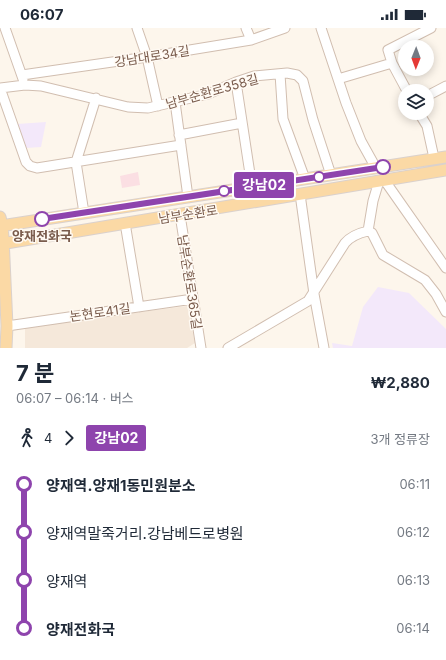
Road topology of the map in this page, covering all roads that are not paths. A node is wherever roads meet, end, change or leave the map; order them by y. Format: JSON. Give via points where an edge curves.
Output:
{"nodes":[{"id":1,"x":5,"y":28,"type":"edge"},
{"id":2,"x":137,"y":28,"type":"edge"},
{"id":3,"x":246,"y":28,"type":"edge"},
{"id":4,"x":282,"y":28,"type":"edge"},
{"id":5,"x":321,"y":28,"type":"edge"},
{"id":6,"x":431,"y":28,"type":"edge"},
{"id":7,"x":417,"y":31,"type":"edge"},
{"id":8,"x":251,"y":40,"type":"junction"},
{"id":9,"x":147,"y":57,"type":"junction"},
{"id":10,"x":392,"y":63,"type":"junction"},
{"id":11,"x":280,"y":74,"type":"junction"},
{"id":12,"x":22,"y":75,"type":"junction"},
{"id":13,"x":338,"y":79,"type":"junction"},
{"id":14,"x":236,"y":82,"type":"junction"},
{"id":15,"x":403,"y":84,"type":"edge"},
{"id":16,"x":25,"y":85,"type":"junction"},
{"id":17,"x":446,"y":86,"type":"edge"},
{"id":18,"x":0,"y":88,"type":"edge"},
{"id":19,"x":434,"y":92,"type":"edge"},
{"id":20,"x":96,"y":98,"type":"junction"},
{"id":21,"x":174,"y":102,"type":"junction"},
{"id":22,"x":158,"y":106,"type":"junction"},
{"id":23,"x":423,"y":120,"type":"edge"},
{"id":24,"x":242,"y":123,"type":"junction"},
{"id":25,"x":179,"y":135,"type":"junction"},
{"id":26,"x":181,"y":145,"type":"junction"},
{"id":27,"x":446,"y":157,"type":"edge"},
{"id":28,"x":434,"y":158,"type":"junction"},
{"id":29,"x":76,"y":162,"type":"junction"},
{"id":30,"x":376,"y":168,"type":"junction"},
{"id":31,"x":446,"y":170,"type":"edge"},
{"id":32,"x":331,"y":175,"type":"junction"},
{"id":33,"x":305,"y":179,"type":"junction"},
{"id":34,"x":382,"y":181,"type":"junction"},
{"id":35,"x":252,"y":187,"type":"junction"},
{"id":36,"x":300,"y":194,"type":"junction"},
{"id":37,"x":188,"y":196,"type":"junction"},
{"id":38,"x":84,"y":213,"type":"junction"},
{"id":39,"x":180,"y":216,"type":"junction"},
{"id":40,"x":1,"y":223,"type":"edge"},
{"id":41,"x":125,"y":223,"type":"junction"},
{"id":42,"x":368,"y":230,"type":"junction"},
{"id":43,"x":2,"y":244,"type":"edge"},
{"id":44,"x":446,"y":268,"type":"edge"},
{"id":45,"x":314,"y":294,"type":"junction"},
{"id":46,"x":193,"y":299,"type":"junction"},
{"id":47,"x":139,"y":307,"type":"junction"},
{"id":48,"x":446,"y":312,"type":"edge"},
{"id":49,"x":7,"y":326,"type":"junction"},
{"id":50,"x":6,"y":348,"type":"edge"},
{"id":51,"x":201,"y":348,"type":"edge"},
{"id":52,"x":228,"y":348,"type":"edge"},
{"id":53,"x":324,"y":348,"type":"edge"}],
"edges":[{"from":1,"to":12,"type":"street"},
{"from":2,"to":9,"type":"street"},
{"from":3,"to":8,"type":"street"},
{"from":4,"to":8,"type":"street","name":"강남대로34길"},
{"from":5,"to":13,"type":"street"},
{"from":6,"to":7,"type":"street"},
{"from":7,"to":10,"type":"street","via":[[388,50]]},
{"from":8,"to":9,"type":"street","name":"강남대로34길"},
{"from":9,"to":12,"type":"street","name":"강남대로34길"},
{"from":9,"to":22,"type":"street"},
{"from":10,"to":13,"type":"street"},
{"from":10,"to":15,"type":"street"},
{"from":11,"to":14,"type":"street","name":"남부순환로358길","via":[[254,76]]},
{"from":11,"to":32,"type":"street","name":"남부순환로358길","via":[[297,74],[303,81]]},
{"from":11,"to":33,"type":"street","via":[[283,118]]},
{"from":12,"to":16,"type":"street"},
{"from":13,"to":30,"type":"street","via":[[361,141]]},
{"from":14,"to":21,"type":"street","name":"남부순환로358길","via":[[208,94]]},
{"from":14,"to":24,"type":"street"},
{"from":16,"to":18,"type":"street","name":"남부순환로358길"},
{"from":16,"to":20,"type":"street","name":"남부순환로358길"},
{"from":17,"to":19,"type":"street"},
{"from":18,"to":29,"type":"street","via":[[26,162],[30,166],[37,168]]},
{"from":20,"to":22,"type":"street","name":"남부순환로358길","via":[[128,107]]},
{"from":20,"to":29,"type":"street"},
{"from":21,"to":22,"type":"street","name":"남부순환로358길"},
{"from":21,"to":25,"type":"street","name":"남부순환로"},
{"from":23,"to":28,"type":"street"},
{"from":24,"to":25,"type":"street"},
{"from":24,"to":35,"type":"street"},
{"from":25,"to":26,"type":"street","name":"남부순환로"},
{"from":26,"to":29,"type":"street"},
{"from":26,"to":37,"type":"street","name":"남부순환로"},
{"from":27,"to":28,"type":"main road","name":"남부순환로"},
{"from":28,"to":30,"type":"main road","name":"남부순환로"},
{"from":29,"to":38,"type":"street"},
{"from":30,"to":32,"type":"main road","name":"남부순환로"},
{"from":31,"to":34,"type":"main road","name":"남부순환로"},
{"from":32,"to":33,"type":"main road","name":"남부순환로"},
{"from":33,"to":35,"type":"main road","name":"남부순환로"},
{"from":34,"to":36,"type":"main road","name":"남부순환로"},
{"from":34,"to":42,"type":"street","via":[[374,201]]},
{"from":34,"to":44,"type":"street"},
{"from":35,"to":37,"type":"main road","name":"남부순환로"},
{"from":36,"to":39,"type":"main road","name":"남부순환로"},
{"from":36,"to":45,"type":"street"},
{"from":37,"to":38,"type":"main road","name":"남부순환로"},
{"from":38,"to":40,"type":"main road","name":"남부순환로"},
{"from":39,"to":41,"type":"main road","name":"남부순환로"},
{"from":39,"to":46,"type":"street","name":"남부순환로365길"},
{"from":40,"to":43,"type":"main road"},
{"from":41,"to":43,"type":"main road","name":"남부순환로"},
{"from":41,"to":47,"type":"street"},
{"from":42,"to":45,"type":"street","via":[[348,239]]},
{"from":42,"to":48,"type":"street","via":[[372,233],[382,255],[425,280]]},
{"from":43,"to":49,"type":"main road"},
{"from":45,"to":52,"type":"street","via":[[308,301]]},
{"from":45,"to":53,"type":"street"},
{"from":46,"to":47,"type":"street","name":"논현로41길"},
{"from":46,"to":51,"type":"street","name":"남부순환로365길"},
{"from":47,"to":49,"type":"street","name":"논현로41길"},
{"from":49,"to":50,"type":"main road"}]}
